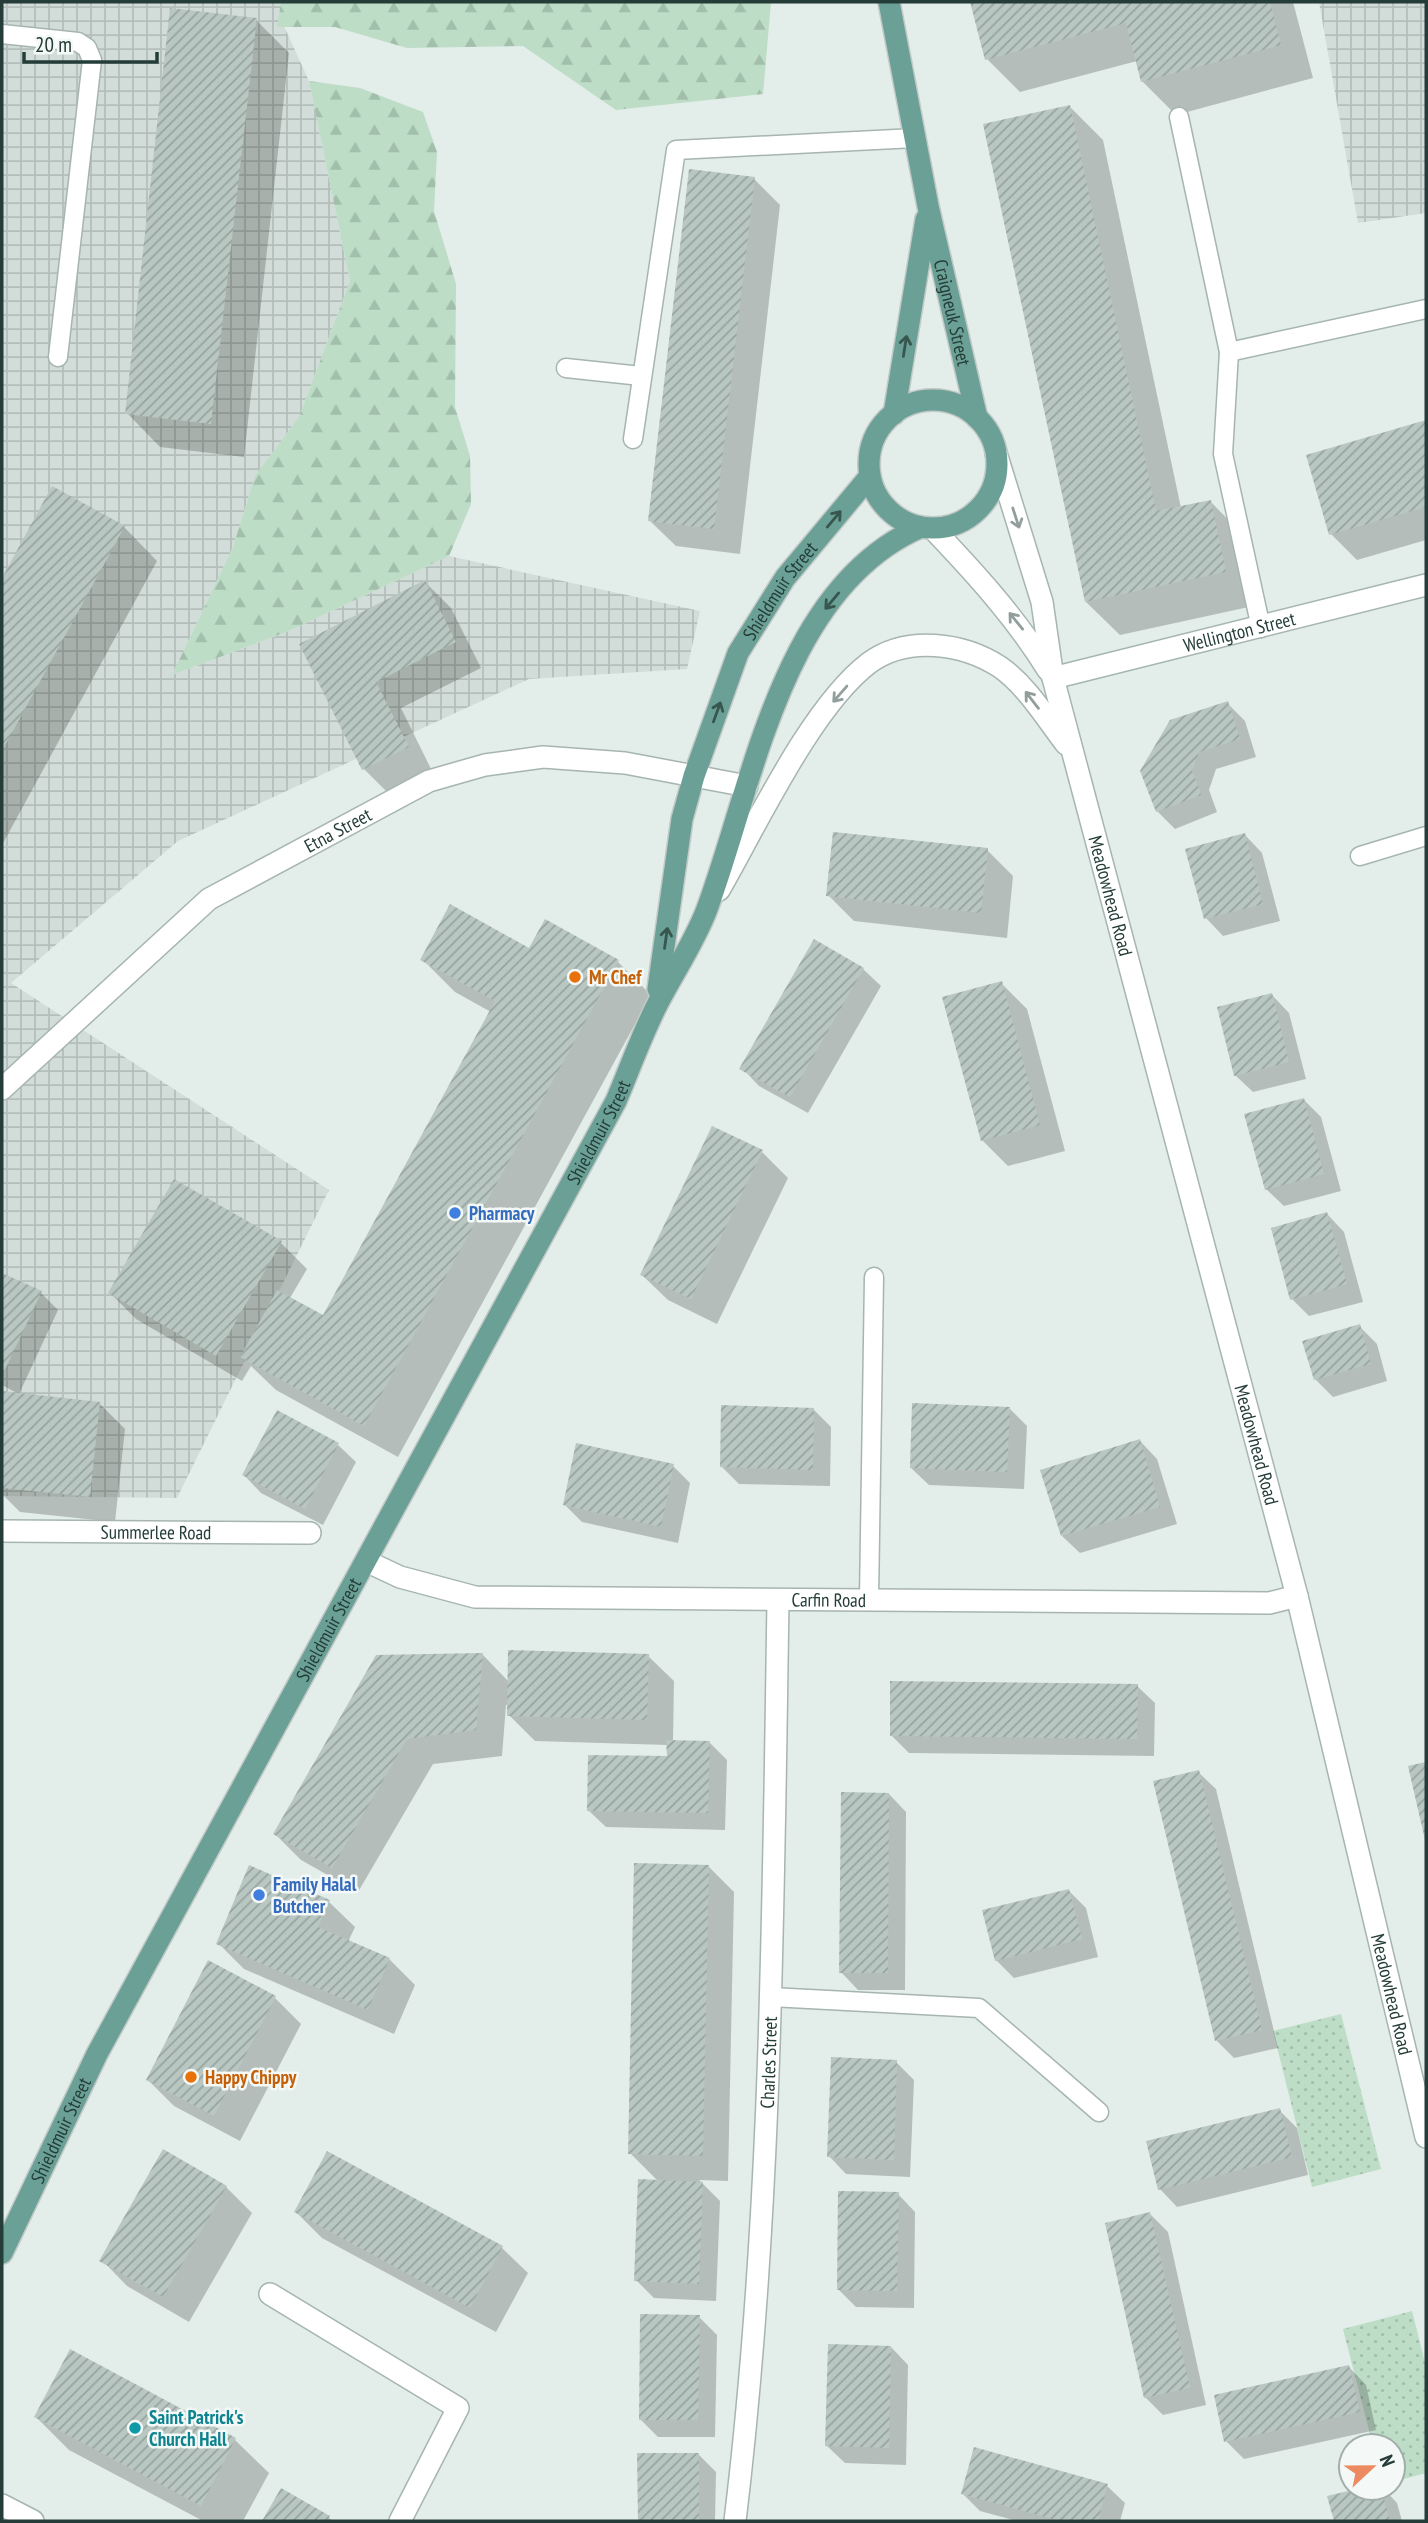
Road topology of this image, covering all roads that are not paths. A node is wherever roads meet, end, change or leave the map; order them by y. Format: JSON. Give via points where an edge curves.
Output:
{"nodes":[{"id":1,"x":889,"y":2,"type":"edge"},
{"id":2,"x":2,"y":34,"type":"edge"},
{"id":3,"x":1179,"y":117,"type":"dead end"},
{"id":4,"x":915,"y":138,"type":"junction"},
{"id":5,"x":928,"y":206,"type":"junction"},
{"id":6,"x":1426,"y":309,"type":"edge"},
{"id":7,"x":1229,"y":352,"type":"junction"},
{"id":8,"x":58,"y":357,"type":"dead end"},
{"id":9,"x":566,"y":368,"type":"dead end"},
{"id":10,"x":641,"y":376,"type":"junction"},
{"id":11,"x":894,"y":414,"type":"junction"},
{"id":12,"x":977,"y":418,"type":"junction"},
{"id":13,"x":633,"y":439,"type":"dead end"},
{"id":14,"x":996,"y":453,"type":"junction"},
{"id":15,"x":870,"y":476,"type":"junction"},
{"id":16,"x":927,"y":528,"type":"junction"},
{"id":17,"x":1426,"y":585,"type":"edge"},
{"id":18,"x":1261,"y":628,"type":"junction"},
{"id":19,"x":1053,"y":678,"type":"junction"},
{"id":20,"x":1074,"y":754,"type":"junction"},
{"id":21,"x":694,"y":776,"type":"junction"},
{"id":22,"x":747,"y":786,"type":"junction"},
{"id":23,"x":1426,"y":836,"type":"edge"},
{"id":24,"x":1360,"y":856,"type":"dead end"},
{"id":25,"x":706,"y":912,"type":"junction"},
{"id":26,"x":656,"y":1006,"type":"junction"},
{"id":27,"x":2,"y":1089,"type":"edge"},
{"id":28,"x":874,"y":1278,"type":"dead end"},
{"id":29,"x":2,"y":1531,"type":"edge"},
{"id":30,"x":310,"y":1533,"type":"dead end"},
{"id":31,"x":366,"y":1561,"type":"junction"},
{"id":32,"x":1297,"y":1596,"type":"junction"},
{"id":33,"x":869,"y":1599,"type":"junction"},
{"id":34,"x":778,"y":1601,"type":"junction"},
{"id":35,"x":771,"y":1997,"type":"junction"},
{"id":36,"x":1100,"y":2112,"type":"dead end"},
{"id":37,"x":1426,"y":2137,"type":"edge"},
{"id":38,"x":2,"y":2253,"type":"edge"},
{"id":39,"x":270,"y":2294,"type":"dead end"},
{"id":40,"x":2,"y":2505,"type":"edge"},
{"id":41,"x":33,"y":2521,"type":"edge"},
{"id":42,"x":400,"y":2521,"type":"edge"},
{"id":43,"x":735,"y":2521,"type":"edge"}],
"edges":[{"from":1,"to":4,"type":"main road","name":"Craigneuk Street"},
{"from":2,"to":8,"type":"lane","via":[[78,42],[92,60]]},
{"from":3,"to":7,"type":"lane"},
{"from":4,"to":5,"type":"main road","name":"Craigneuk Street"},
{"from":4,"to":10,"type":"lane","via":[[676,149]]},
{"from":11,"to":5,"type":"main road","name":"Craigneuk Street","one_way":true},
{"from":5,"to":12,"type":"main road","name":"Craigneuk Street"},
{"from":6,"to":7,"type":"lane"},
{"from":7,"to":18,"type":"lane","via":[[1223,454]]},
{"from":9,"to":10,"type":"lane"},
{"from":10,"to":13,"type":"lane"},
{"from":11,"to":12,"type":"main road","via":[[921,401],[941,401],[960,406]]},
{"from":11,"to":15,"type":"main road","via":[[874,436]]},
{"from":12,"to":14,"type":"main road"},
{"from":14,"to":16,"type":"main road","via":[[996,475],[989,496],[974,513],[955,525]]},
{"from":14,"to":19,"type":"street","name":"Meadowhead Road","one_way":true,"via":[[1042,602]]},
{"from":15,"to":16,"type":"main road","via":[[877,497],[891,514]]},
{"from":21,"to":15,"type":"main road","name":"Shieldmuir Street","one_way":true,"via":[[738,653],[755,624],[785,578]]},
{"from":19,"to":16,"type":"street","name":"Meadowhead Road","one_way":true,"via":[[1026,634]]},
{"from":16,"to":22,"type":"main road","name":"Shieldmuir Street","one_way":true,"via":[[905,534],[871,559],[820,615],[792,664]]},
{"from":17,"to":18,"type":"street","name":"Wellington Street"},
{"from":18,"to":19,"type":"street","name":"Wellington Street"},
{"from":19,"to":20,"type":"street","name":"Meadowhead Road"},
{"from":20,"to":25,"type":"street","name":"Meadowhead Road","one_way":true,"via":[[1020,684],[964,649],[938,644],[905,648],[870,662],[828,708],[801,747]]},
{"from":20,"to":32,"type":"street","name":"Meadowhead Road"},
{"from":21,"to":22,"type":"street","name":"Etna Street"},
{"from":26,"to":21,"type":"main road","name":"Shieldmuir Street","one_way":true,"via":[[682,819]]},
{"from":21,"to":27,"type":"street","name":"Etna Street","via":[[625,763],[542,757],[485,765],[429,780],[209,899]]},
{"from":22,"to":25,"type":"main road","name":"Shieldmuir Street"},
{"from":23,"to":24,"type":"lane"},
{"from":25,"to":26,"type":"main road","name":"Shieldmuir Street"},
{"from":26,"to":31,"type":"main road","name":"Shieldmuir Street","via":[[616,1101]]},
{"from":28,"to":33,"type":"lane"},
{"from":29,"to":30,"type":"street","name":"Summerlee Road"},
{"from":31,"to":34,"type":"street","name":"Carfin Road","via":[[400,1577],[475,1597]]},
{"from":31,"to":38,"type":"main road","name":"Shieldmuir Street","via":[[97,2054]]},
{"from":32,"to":33,"type":"street","name":"Carfin Road","via":[[1269,1603]]},
{"from":32,"to":37,"type":"street","name":"Meadowhead Road"},
{"from":33,"to":34,"type":"street","name":"Carfin Road"},
{"from":34,"to":35,"type":"street","name":"Charles Street"},
{"from":35,"to":36,"type":"lane","via":[[979,2008]]},
{"from":35,"to":43,"type":"street","name":"Charles Street","via":[[750,2395]]},
{"from":39,"to":42,"type":"street","via":[[458,2408]]},
{"from":40,"to":41,"type":"street"}]}
